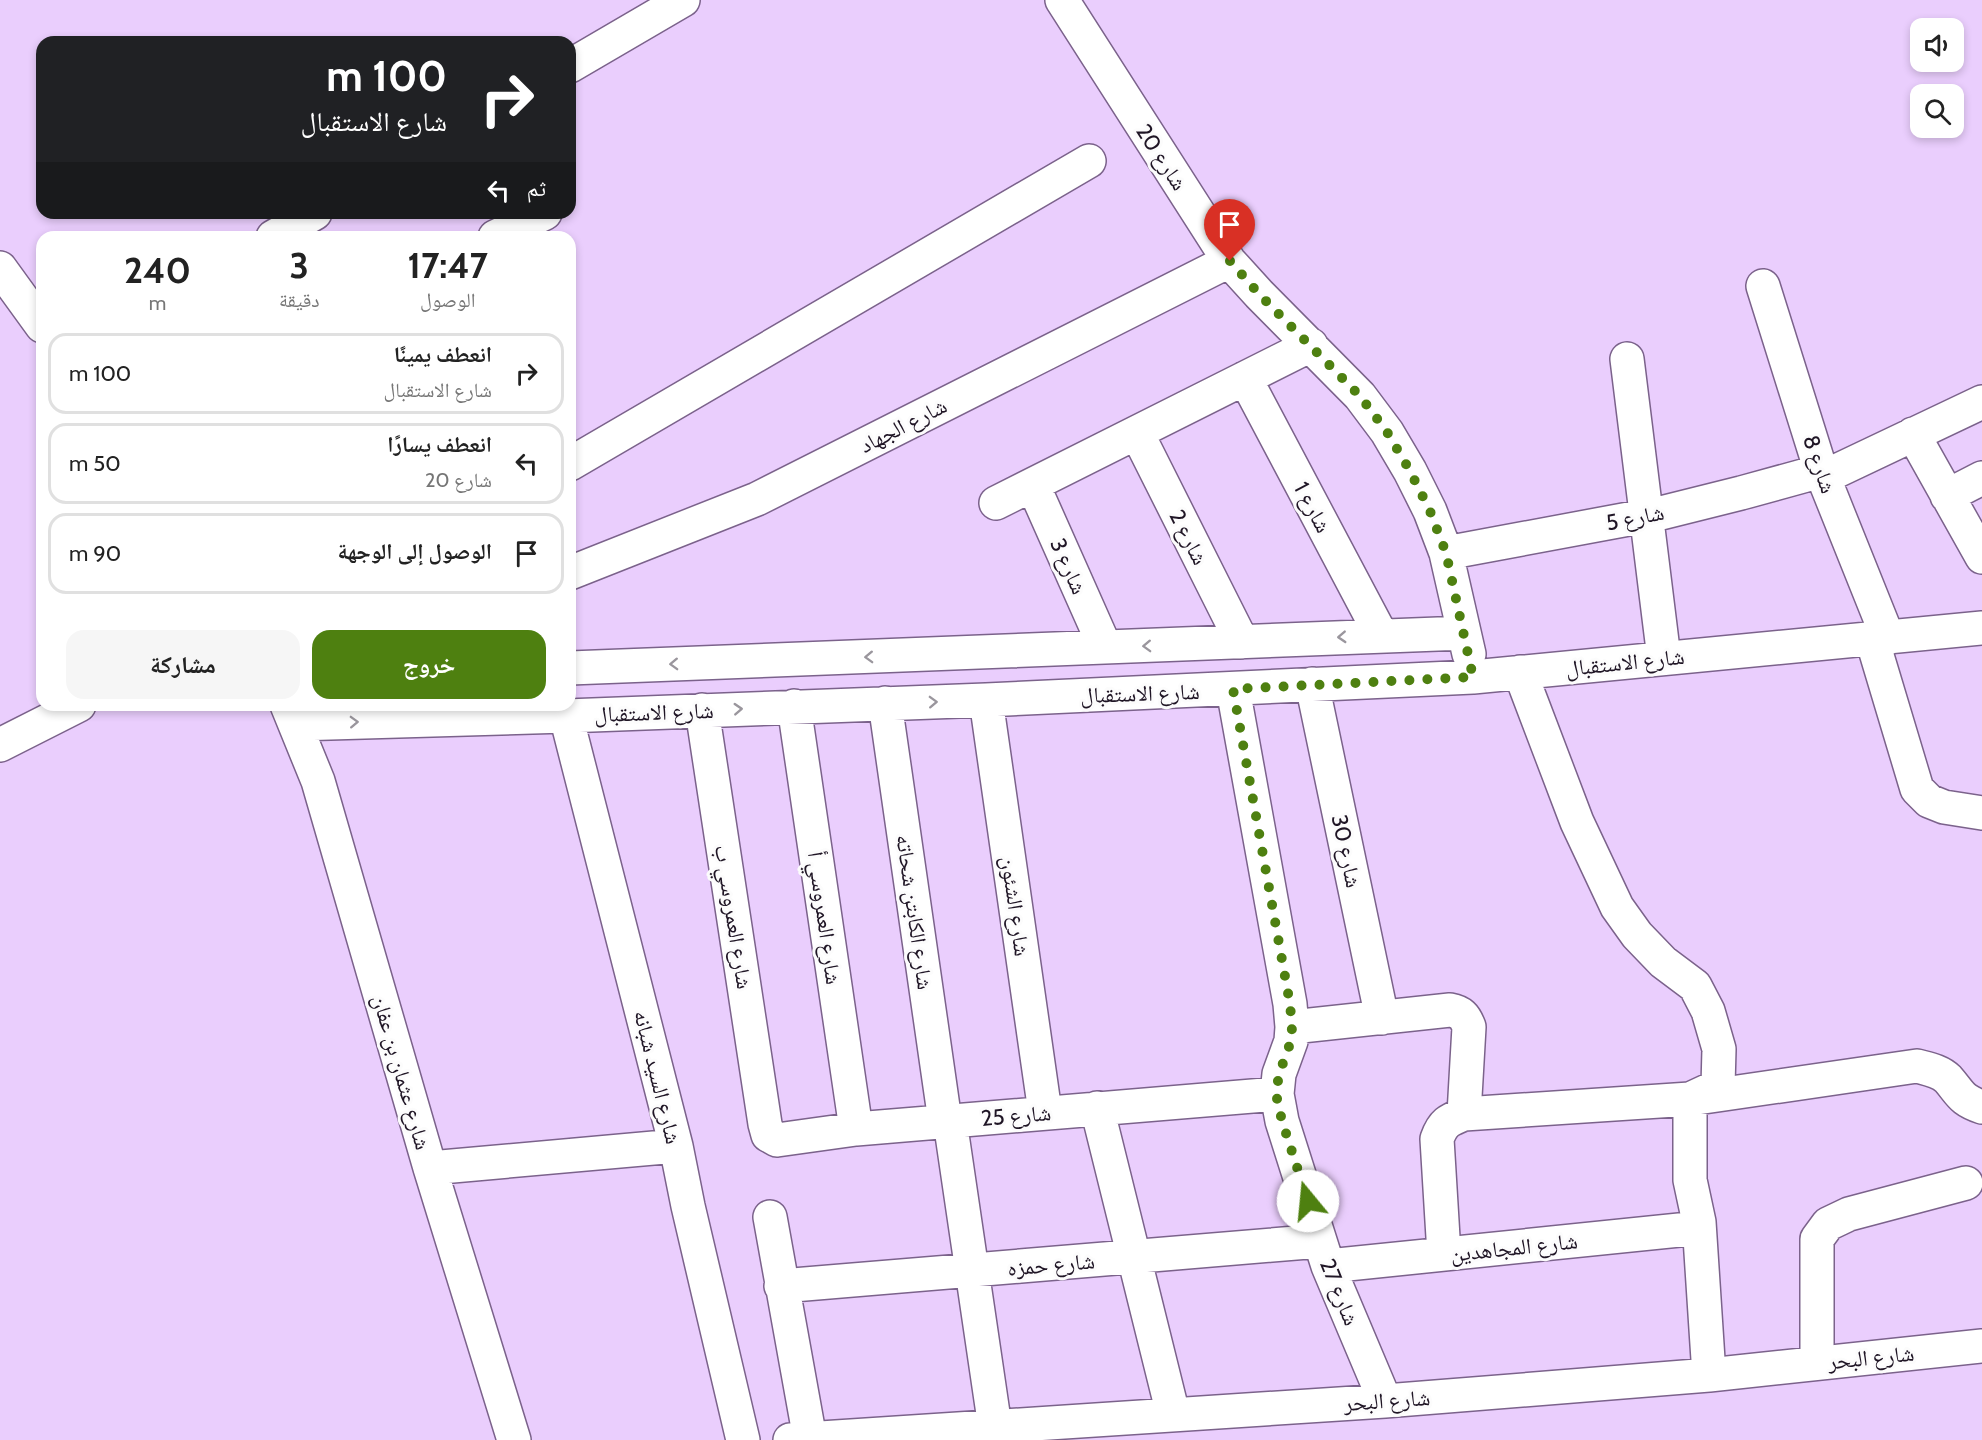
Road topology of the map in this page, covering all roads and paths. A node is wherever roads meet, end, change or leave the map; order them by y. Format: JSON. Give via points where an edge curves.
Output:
{"nodes":[{"id":1,"x":683,"y":0,"type":"edge"},
{"id":2,"x":1062,"y":0,"type":"edge"},
{"id":3,"x":576,"y":62,"type":"edge"},
{"id":4,"x":1089,"y":161,"type":"dead end"},
{"id":5,"x":304,"y":219,"type":"edge"},
{"id":6,"x":532,"y":219,"type":"edge"},
{"id":7,"x":284,"y":231,"type":"edge"},
{"id":8,"x":508,"y":231,"type":"edge"},
{"id":9,"x":1230,"y":261,"type":"junction"},
{"id":10,"x":0,"y":268,"type":"edge"},
{"id":11,"x":1762,"y":286,"type":"dead end"},
{"id":12,"x":36,"y":318,"type":"edge"},
{"id":13,"x":1311,"y":345,"type":"junction"},
{"id":14,"x":1627,"y":359,"type":"dead end"},
{"id":15,"x":1245,"y":378,"type":"junction"},
{"id":16,"x":1982,"y":402,"type":"edge"},
{"id":17,"x":1137,"y":433,"type":"junction"},
{"id":18,"x":1913,"y":434,"type":"junction"},
{"id":19,"x":576,"y":460,"type":"edge"},
{"id":20,"x":1823,"y":474,"type":"junction"},
{"id":21,"x":1982,"y":478,"type":"edge"},
{"id":22,"x":1033,"y":485,"type":"junction"},
{"id":23,"x":1947,"y":496,"type":"junction"},
{"id":24,"x":996,"y":503,"type":"dead end"},
{"id":25,"x":1647,"y":515,"type":"junction"},
{"id":26,"x":1446,"y":553,"type":"junction"},
{"id":27,"x":1982,"y":557,"type":"edge"},
{"id":28,"x":576,"y":571,"type":"edge"},
{"id":29,"x":1982,"y":628,"type":"edge"},
{"id":30,"x":1464,"y":633,"type":"junction"},
{"id":31,"x":1381,"y":635,"type":"junction"},
{"id":32,"x":1880,"y":638,"type":"junction"},
{"id":33,"x":1242,"y":642,"type":"junction"},
{"id":34,"x":1106,"y":647,"type":"junction"},
{"id":35,"x":1664,"y":658,"type":"junction"},
{"id":36,"x":576,"y":668,"type":"edge"},
{"id":37,"x":1520,"y":672,"type":"junction"},
{"id":38,"x":1473,"y":677,"type":"junction"},
{"id":39,"x":1312,"y":684,"type":"junction"},
{"id":40,"x":1233,"y":689,"type":"junction"},
{"id":41,"x":986,"y":700,"type":"junction"},
{"id":42,"x":885,"y":703,"type":"junction"},
{"id":43,"x":794,"y":706,"type":"junction"},
{"id":44,"x":702,"y":710,"type":"junction"},
{"id":45,"x":67,"y":711,"type":"edge"},
{"id":46,"x":291,"y":714,"type":"edge"},
{"id":47,"x":566,"y":716,"type":"junction"},
{"id":48,"x":0,"y":745,"type":"edge"},
{"id":49,"x":1982,"y":813,"type":"edge"},
{"id":50,"x":1382,"y":1018,"type":"junction"},
{"id":51,"x":1292,"y":1027,"type":"junction"},
{"id":52,"x":1276,"y":1094,"type":"junction"},
{"id":53,"x":1690,"y":1099,"type":"junction"},
{"id":54,"x":1982,"y":1107,"type":"edge"},
{"id":55,"x":1097,"y":1108,"type":"junction"},
{"id":56,"x":1045,"y":1112,"type":"junction"},
{"id":57,"x":1464,"y":1114,"type":"junction"},
{"id":58,"x":947,"y":1121,"type":"junction"},
{"id":59,"x":765,"y":1124,"type":"joint"},
{"id":60,"x":856,"y":1129,"type":"junction"},
{"id":61,"x":676,"y":1146,"type":"junction"},
{"id":62,"x":430,"y":1168,"type":"junction"},
{"id":63,"x":1966,"y":1183,"type":"dead end"},
{"id":64,"x":770,"y":1216,"type":"dead end"},
{"id":65,"x":1699,"y":1228,"type":"junction"},
{"id":66,"x":1324,"y":1254,"type":"junction"},
{"id":67,"x":1444,"y":1254,"type":"junction"},
{"id":68,"x":1133,"y":1257,"type":"junction"},
{"id":69,"x":972,"y":1271,"type":"junction"},
{"id":70,"x":781,"y":1286,"type":"junction"},
{"id":71,"x":1982,"y":1346,"type":"edge"},
{"id":72,"x":1817,"y":1363,"type":"junction"},
{"id":73,"x":1709,"y":1375,"type":"junction"},
{"id":74,"x":1385,"y":1401,"type":"junction"},
{"id":75,"x":1173,"y":1414,"type":"junction"},
{"id":76,"x":995,"y":1426,"type":"junction"},
{"id":77,"x":800,"y":1439,"type":"edge"},
{"id":78,"x":514,"y":1440,"type":"edge"},
{"id":79,"x":743,"y":1440,"type":"edge"}],
"edges":[{"from":1,"to":3,"type":"street"},
{"from":2,"to":9,"type":"street","name":"شارع 20"},
{"from":4,"to":19,"type":"street"},
{"from":5,"to":7,"type":"street"},
{"from":6,"to":8,"type":"street"},
{"from":9,"to":13,"type":"street","name":"شارع 20"},
{"from":9,"to":28,"type":"street","name":"شارع الجهاد","via":[[757,499]]},
{"from":10,"to":12,"type":"street"},
{"from":11,"to":20,"type":"street","name":"شارع 8"},
{"from":13,"to":15,"type":"street"},
{"from":13,"to":26,"type":"street","name":"شارع 20","via":[[1360,396],[1387,432],[1430,511]]},
{"from":14,"to":25,"type":"street"},
{"from":15,"to":17,"type":"street"},
{"from":15,"to":31,"type":"street","name":"شارع 1"},
{"from":16,"to":18,"type":"street","name":"شارع 5"},
{"from":17,"to":22,"type":"street"},
{"from":17,"to":33,"type":"street","name":"شارع 2"},
{"from":18,"to":20,"type":"street","name":"شارع 5"},
{"from":18,"to":23,"type":"street"},
{"from":20,"to":25,"type":"street","name":"شارع 5"},
{"from":20,"to":32,"type":"street","name":"شارع 8"},
{"from":21,"to":23,"type":"street"},
{"from":22,"to":24,"type":"street"},
{"from":22,"to":34,"type":"street","name":"شارع 3"},
{"from":23,"to":27,"type":"street"},
{"from":25,"to":26,"type":"street","name":"شارع 5"},
{"from":25,"to":35,"type":"street"},
{"from":26,"to":30,"type":"street","name":"شارع 20"},
{"from":29,"to":32,"type":"street","name":"شارع الاستقبال"},
{"from":30,"to":31,"type":"street","name":"شارع الاستقبال"},
{"from":30,"to":38,"type":"street","name":"شارع 20"},
{"from":31,"to":33,"type":"street","name":"شارع الاستقبال","one_way":true},
{"from":32,"to":35,"type":"street","name":"شارع الاستقبال"},
{"from":32,"to":49,"type":"street","name":"شارع 8","via":[[1917,789],[1929,801],[1944,807]]},
{"from":33,"to":34,"type":"street","name":"شارع الاستقبال","one_way":true},
{"from":34,"to":36,"type":"street","name":"شارع الاستقبال","one_way":true},
{"from":35,"to":37,"type":"street","name":"شارع الاستقبال"},
{"from":37,"to":38,"type":"street","name":"شارع الاستقبال"},
{"from":37,"to":53,"type":"street","via":[[1577,822],[1617,907],[1663,962],[1695,986],[1708,1011],[1719,1049],[1718,1086]]},
{"from":38,"to":39,"type":"street","name":"شارع الاستقبال"},
{"from":39,"to":40,"type":"street","name":"شارع الاستقبال"},
{"from":39,"to":50,"type":"street","name":"شارع 30"},
{"from":40,"to":41,"type":"street","name":"شارع الاستقبال"},
{"from":40,"to":51,"type":"street","name":"شارع 27"},
{"from":42,"to":41,"type":"street","name":"شارع الاستقبال","one_way":true},
{"from":41,"to":56,"type":"street","name":"شارع الشئون"},
{"from":42,"to":43,"type":"street","name":"شارع الاستقبال"},
{"from":42,"to":58,"type":"street","name":"شارع الكابتن شحاته"},
{"from":44,"to":43,"type":"street","name":"شارع الاستقبال","one_way":true},
{"from":43,"to":60,"type":"street","name":"شارع العمروسي أ"},
{"from":44,"to":47,"type":"street","name":"شارع الاستقبال"},
{"from":44,"to":59,"type":"street","name":"شارع العمروسي ب"},
{"from":45,"to":48,"type":"street"},
{"from":46,"to":47,"type":"street","name":"شارع الاستقبال","one_way":true},
{"from":46,"to":62,"type":"street","name":"شارع عثمان بن عفان","via":[[318,781]]},
{"from":47,"to":61,"type":"street","name":"شارع السيد شبانه"},
{"from":50,"to":51,"type":"street"},
{"from":50,"to":57,"type":"street","via":[[1450,1010],[1466,1018]]},
{"from":51,"to":52,"type":"street","name":"شارع 27"},
{"from":52,"to":55,"type":"street","name":"شارع 25"},
{"from":52,"to":66,"type":"street","name":"شارع 27"},
{"from":53,"to":54,"type":"street","via":[[1917,1066],[1947,1078],[1958,1093]]},
{"from":53,"to":57,"type":"street"},
{"from":53,"to":65,"type":"street","via":[[1690,1180]]},
{"from":55,"to":56,"type":"street","name":"شارع 25"},
{"from":55,"to":68,"type":"street"},
{"from":56,"to":58,"type":"street","name":"شارع 25"},
{"from":57,"to":67,"type":"street","via":[[1450,1119],[1437,1139]]},
{"from":58,"to":60,"type":"street","name":"شارع 25"},
{"from":58,"to":69,"type":"street","name":"شارع الكابتن شحاته"},
{"from":59,"to":60,"type":"street","name":"شارع 25","via":[[768,1135],[777,1140]]},
{"from":61,"to":62,"type":"street"},
{"from":61,"to":79,"type":"street","name":"شارع السيد شبانه"},
{"from":62,"to":78,"type":"street","name":"شارع عثمان بن عفان"},
{"from":63,"to":72,"type":"street","via":[[1849,1214],[1828,1224],[1818,1239]]},
{"from":64,"to":70,"type":"street"},
{"from":65,"to":67,"type":"street","name":"شارع المجاهدين"},
{"from":65,"to":73,"type":"street"},
{"from":66,"to":67,"type":"street","name":"شارع المجاهدين"},
{"from":66,"to":68,"type":"street","name":"شارع حمزه"},
{"from":66,"to":74,"type":"street","name":"شارع 27"},
{"from":68,"to":69,"type":"street","name":"شارع حمزه"},
{"from":68,"to":75,"type":"street"},
{"from":69,"to":70,"type":"street","name":"شارع حمزه"},
{"from":69,"to":76,"type":"street","name":"شارع الكابتن شحاته"},
{"from":70,"to":77,"type":"street"},
{"from":71,"to":72,"type":"street","name":"شارع البحر"},
{"from":72,"to":73,"type":"street","name":"شارع البحر"},
{"from":73,"to":74,"type":"street","name":"شارع البحر"},
{"from":74,"to":75,"type":"street","name":"شارع البحر"},
{"from":75,"to":76,"type":"street","name":"شارع البحر"},
{"from":76,"to":77,"type":"street","name":"شارع البحر"}]}
